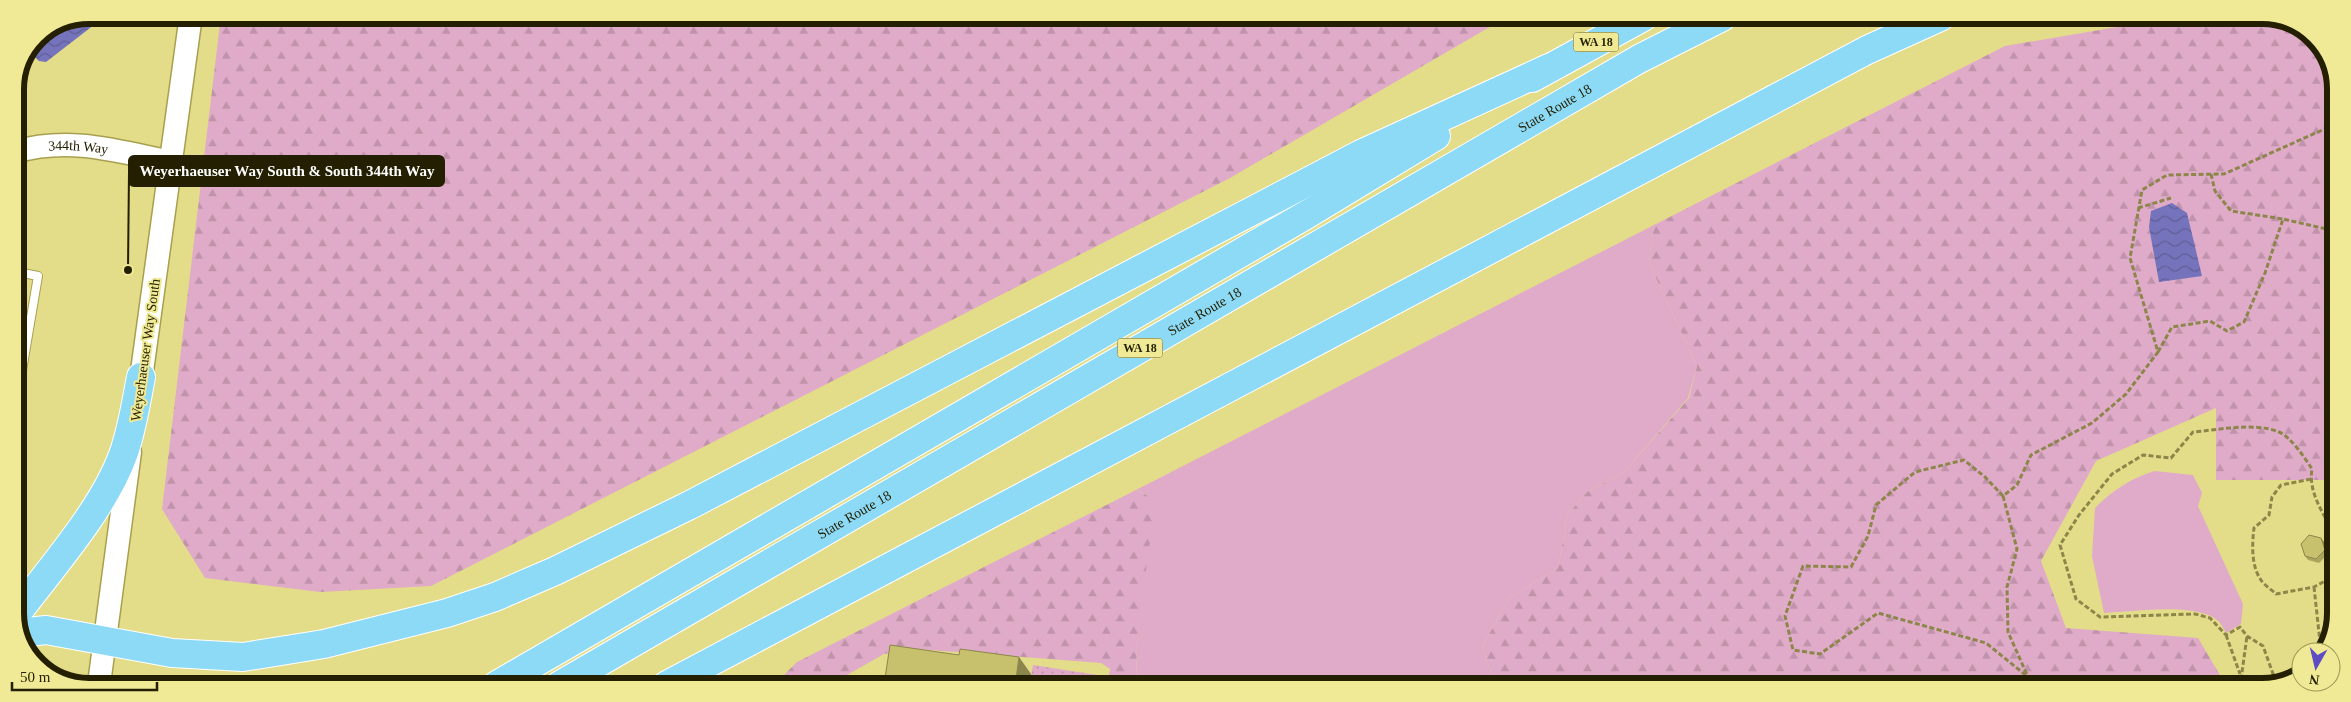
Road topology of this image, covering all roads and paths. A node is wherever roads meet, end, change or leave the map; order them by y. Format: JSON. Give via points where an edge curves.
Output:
{"nodes":[{"id":1,"x":190,"y":24,"type":"edge"},
{"id":2,"x":1630,"y":24,"type":"edge"},
{"id":3,"x":1708,"y":24,"type":"edge"},
{"id":4,"x":1925,"y":24,"type":"edge"},
{"id":5,"x":1549,"y":68,"type":"junction"},
{"id":6,"x":2327,"y":128,"type":"edge"},
{"id":7,"x":24,"y":150,"type":"edge"},
{"id":8,"x":171,"y":162,"type":"junction"},
{"id":9,"x":2211,"y":174,"type":"junction"},
{"id":10,"x":2171,"y":198,"type":"dead end"},
{"id":11,"x":2137,"y":208,"type":"junction"},
{"id":12,"x":2283,"y":219,"type":"junction"},
{"id":13,"x":2327,"y":229,"type":"edge"},
{"id":14,"x":24,"y":273,"type":"edge"},
{"id":15,"x":2158,"y":352,"type":"junction"},
{"id":16,"x":24,"y":359,"type":"edge"},
{"id":17,"x":141,"y":377,"type":"junction"},
{"id":18,"x":2311,"y":479,"type":"junction"},
{"id":19,"x":2002,"y":496,"type":"junction"},
{"id":20,"x":2327,"y":520,"type":"edge"},
{"id":21,"x":2327,"y":580,"type":"edge"},
{"id":22,"x":2314,"y":587,"type":"junction"},
{"id":23,"x":24,"y":604,"type":"edge"},
{"id":24,"x":793,"y":620,"type":"junction"},
{"id":25,"x":27,"y":632,"type":"edge"},
{"id":26,"x":2226,"y":635,"type":"junction"},
{"id":27,"x":2247,"y":636,"type":"junction"},
{"id":28,"x":104,"y":641,"type":"junction"},
{"id":29,"x":2320,"y":642,"type":"edge"},
{"id":30,"x":2241,"y":676,"type":"joint"},
{"id":31,"x":2028,"y":677,"type":"joint"},
{"id":32,"x":2274,"y":677,"type":"edge"},
{"id":33,"x":99,"y":678,"type":"edge"},
{"id":34,"x":509,"y":678,"type":"edge"},
{"id":35,"x":572,"y":678,"type":"edge"},
{"id":36,"x":681,"y":678,"type":"edge"},
{"id":37,"x":714,"y":678,"type":"edge"}],
"edges":[{"from":1,"to":8,"type":"street","name":"Weyerhaeuser Way South"},
{"from":2,"to":5,"type":"highway","number":"WA 18"},
{"from":3,"to":35,"type":"highway","name":"State Route 18","number":"WA 18","via":[[1630,64]]},
{"from":4,"to":24,"type":"highway","via":[[1867,50]]},
{"from":5,"to":28,"type":"highway","via":[[1361,154],[690,505],[495,597],[447,613],[333,642],[243,658],[172,653]]},
{"from":5,"to":34,"type":"highway","number":"WA 18","via":[[1306,214]]},
{"from":6,"to":9,"type":"path","via":[[2224,174]]},
{"from":7,"to":8,"type":"street","name":"344th Way","via":[[77,145]]},
{"from":8,"to":17,"type":"street","name":"Weyerhaeuser Way South"},
{"from":9,"to":11,"type":"path","via":[[2167,175],[2142,190]]},
{"from":9,"to":12,"type":"path","via":[[2215,191],[2231,211]]},
{"from":10,"to":11,"type":"path"},
{"from":11,"to":15,"type":"path","via":[[2130,258]]},
{"from":12,"to":13,"type":"path"},
{"from":12,"to":15,"type":"path","via":[[2244,322],[2227,331],[2210,321],[2172,328]]},
{"from":14,"to":16,"type":"lane","via":[[38,276]]},
{"from":15,"to":19,"type":"path","via":[[2126,394],[2092,423],[2031,455],[2017,486]]},
{"from":17,"to":23,"type":"highway","via":[[130,430],[113,477],[98,504]]},
{"from":17,"to":28,"type":"street","name":"Weyerhaeuser Way South"},
{"from":18,"to":20,"type":"path","via":[[2316,499]]},
{"from":18,"to":22,"type":"path","via":[[2281,485],[2272,497],[2269,515],[2254,528],[2252,541],[2261,580],[2276,594]]},
{"from":18,"to":26,"type":"path","via":[[2312,469],[2303,453],[2280,432],[2259,428],[2193,432],[2171,458],[2143,455],[2112,474],[2060,545],[2076,599],[2100,617],[2195,614],[2210,618]]},
{"from":19,"to":31,"type":"path","via":[[2018,549],[2007,587],[2008,632]]},
{"from":19,"to":31,"type":"path","via":[[1964,460],[1915,472],[1876,505],[1868,536],[1851,567],[1803,566],[1785,616],[1792,650],[1820,654],[1878,613],[1986,642]]},
{"from":21,"to":22,"type":"path"},
{"from":22,"to":29,"type":"path"},
{"from":24,"to":36,"type":"highway"},
{"from":24,"to":37,"type":"highway"},
{"from":25,"to":28,"type":"highway","via":[[46,630]]},
{"from":26,"to":27,"type":"path","via":[[2240,627]]},
{"from":26,"to":30,"type":"path"},
{"from":27,"to":30,"type":"path"},
{"from":27,"to":32,"type":"path","via":[[2263,646]]},
{"from":28,"to":33,"type":"street","name":"Weyerhaeuser Way South"}]}
